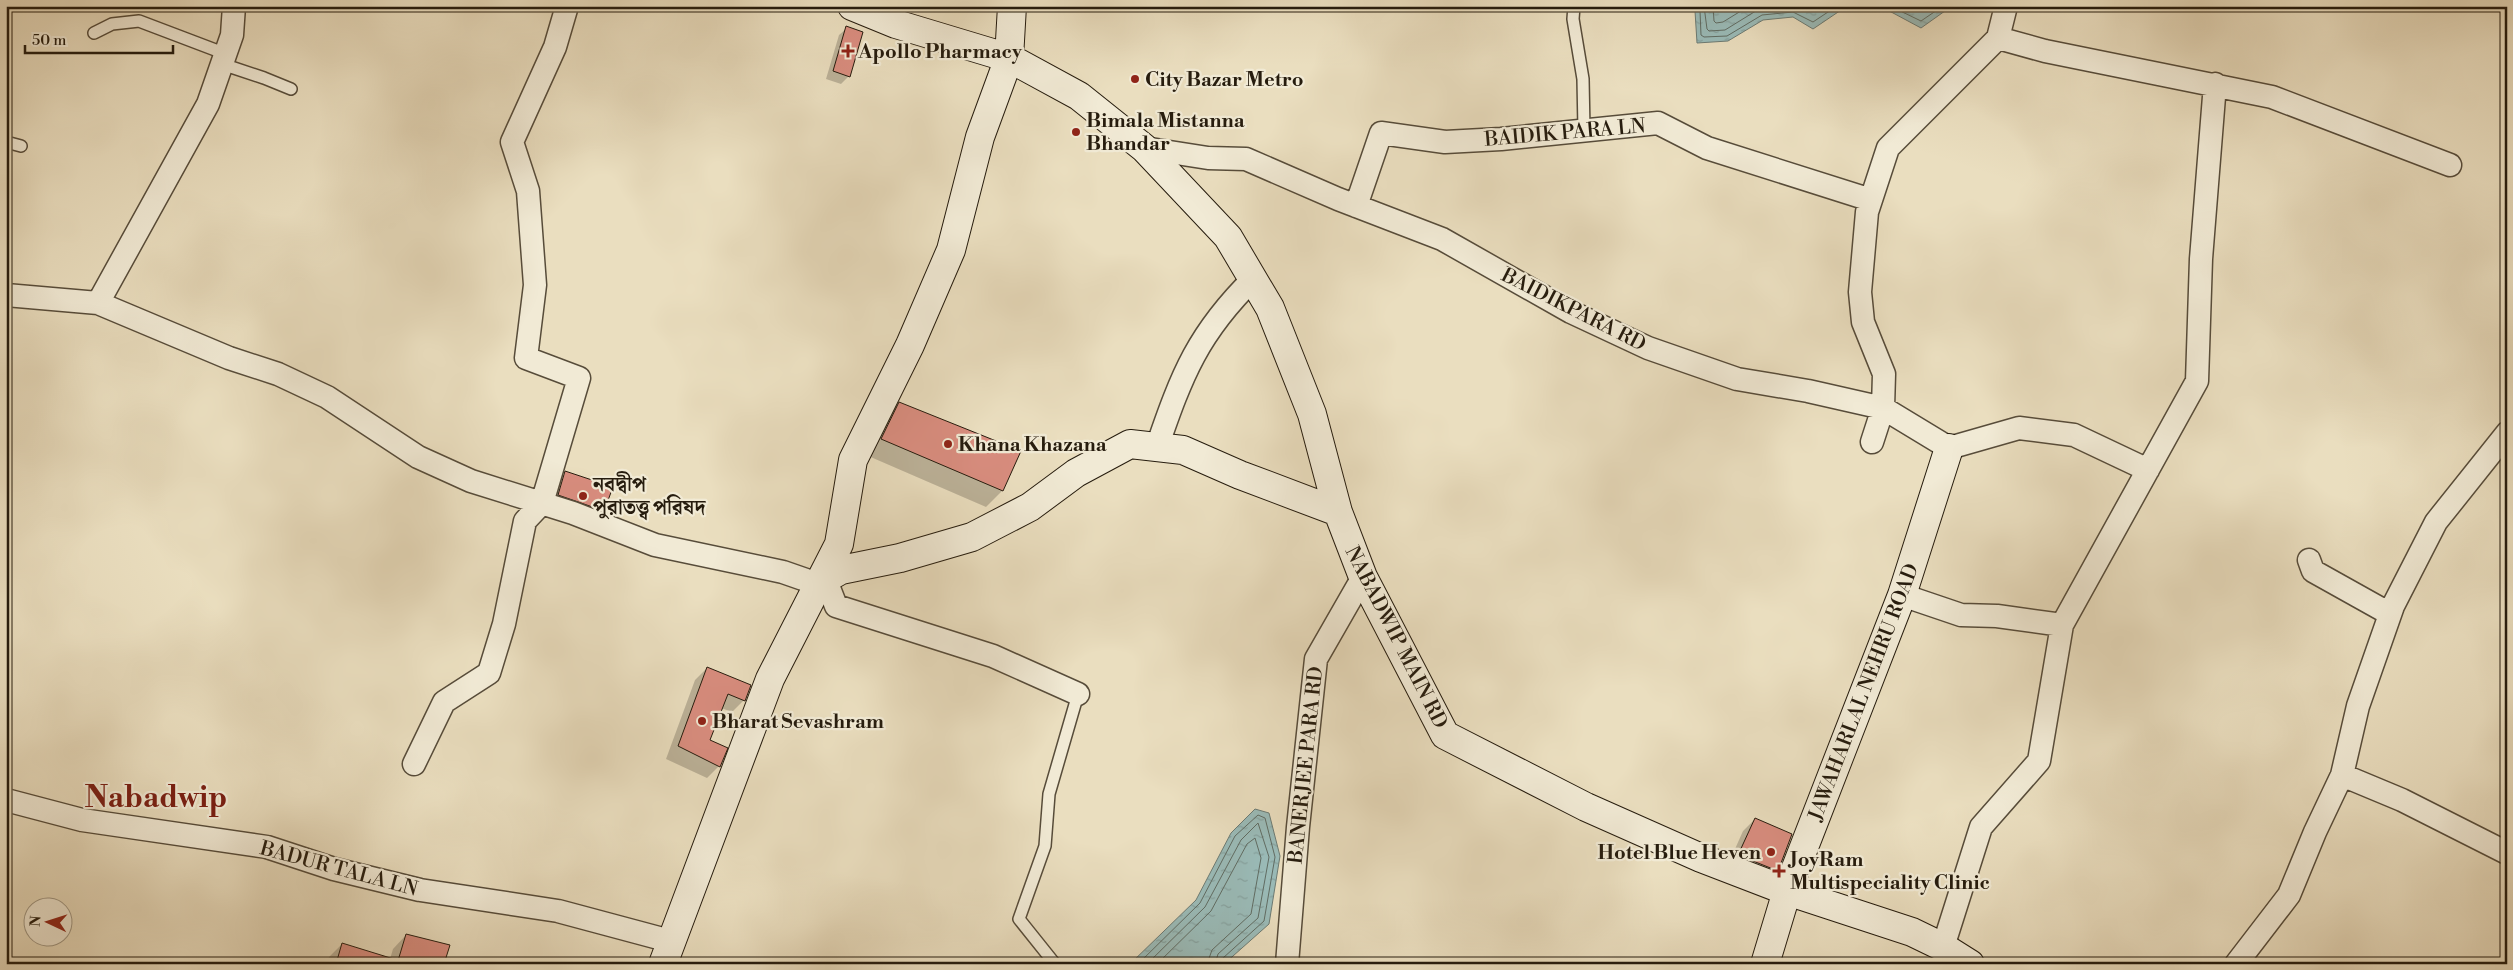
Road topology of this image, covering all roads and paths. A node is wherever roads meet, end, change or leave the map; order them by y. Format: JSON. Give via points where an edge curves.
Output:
{"nodes":[{"id":1,"x":234,"y":6,"type":"edge"},
{"id":2,"x":567,"y":6,"type":"edge"},
{"id":3,"x":852,"y":6,"type":"edge"},
{"id":4,"x":1012,"y":6,"type":"edge"},
{"id":5,"x":1574,"y":6,"type":"edge"},
{"id":6,"x":2006,"y":6,"type":"edge"},
{"id":7,"x":94,"y":33,"type":"dead end"},
{"id":8,"x":1998,"y":38,"type":"junction"},
{"id":9,"x":1009,"y":58,"type":"junction"},
{"id":10,"x":224,"y":59,"type":"junction"},
{"id":11,"x":2214,"y":84,"type":"junction"},
{"id":12,"x":291,"y":89,"type":"dead end"},
{"id":13,"x":1584,"y":130,"type":"junction"},
{"id":14,"x":6,"y":142,"type":"edge"},
{"id":15,"x":20,"y":146,"type":"dead end"},
{"id":16,"x":1144,"y":148,"type":"junction"},
{"id":17,"x":2450,"y":165,"type":"dead end"},
{"id":18,"x":1871,"y":200,"type":"junction"},
{"id":19,"x":1356,"y":206,"type":"junction"},
{"id":20,"x":1254,"y":278,"type":"junction"},
{"id":21,"x":6,"y":295,"type":"edge"},
{"id":22,"x":98,"y":303,"type":"junction"},
{"id":23,"x":1883,"y":408,"type":"junction"},
{"id":24,"x":2507,"y":433,"type":"edge"},
{"id":25,"x":1872,"y":442,"type":"dead end"},
{"id":26,"x":1157,"y":447,"type":"junction"},
{"id":27,"x":1950,"y":448,"type":"junction"},
{"id":28,"x":2148,"y":470,"type":"junction"},
{"id":29,"x":538,"y":507,"type":"junction"},
{"id":30,"x":1338,"y":512,"type":"junction"},
{"id":31,"x":2309,"y":560,"type":"dead end"},
{"id":32,"x":1363,"y":578,"type":"junction"},
{"id":33,"x":823,"y":586,"type":"junction"},
{"id":34,"x":1902,"y":595,"type":"junction"},
{"id":35,"x":2390,"y":614,"type":"junction"},
{"id":36,"x":2062,"y":626,"type":"junction"},
{"id":37,"x":1078,"y":694,"type":"joint"},
{"id":38,"x":414,"y":764,"type":"dead end"},
{"id":39,"x":2342,"y":775,"type":"junction"},
{"id":40,"x":6,"y":800,"type":"edge"},
{"id":41,"x":2507,"y":853,"type":"edge"},
{"id":42,"x":1787,"y":891,"type":"junction"},
{"id":43,"x":1943,"y":946,"type":"junction"},
{"id":44,"x":666,"y":952,"type":"edge"},
{"id":45,"x":1055,"y":964,"type":"edge"},
{"id":46,"x":1287,"y":964,"type":"edge"},
{"id":47,"x":1765,"y":964,"type":"edge"},
{"id":48,"x":1970,"y":964,"type":"edge"},
{"id":49,"x":2236,"y":964,"type":"edge"}],
"edges":[{"from":1,"to":10,"type":"street","via":[[232,35]]},
{"from":2,"to":29,"type":"street","via":[[555,47],[512,142],[528,191],[532,238],[534,285],[526,358],[579,378]]},
{"from":3,"to":9,"type":"main road","name":"NABADWIP MAIN RD","via":[[896,24]]},
{"from":4,"to":9,"type":"main road"},
{"from":5,"to":13,"type":"lane"},
{"from":6,"to":8,"type":"street"},
{"from":7,"to":10,"type":"lane","via":[[112,24],[139,21]]},
{"from":8,"to":11,"type":"street","via":[[2045,51]]},
{"from":8,"to":18,"type":"street","via":[[1888,148]]},
{"from":9,"to":16,"type":"main road","name":"NABADWIP MAIN RD","via":[[1079,96]]},
{"from":9,"to":33,"type":"main road","via":[[980,137],[951,250],[910,346],[853,460],[839,544]]},
{"from":10,"to":12,"type":"lane"},
{"from":10,"to":22,"type":"street","via":[[208,104]]},
{"from":11,"to":17,"type":"street","via":[[2272,98]]},
{"from":11,"to":28,"type":"street","via":[[2201,259],[2197,381]]},
{"from":13,"to":18,"type":"street","name":"BAIDIK PARA LN","via":[[1658,123],[1707,148]]},
{"from":13,"to":19,"type":"street","name":"BAIDIK PARA LN","via":[[1445,142],[1381,133]]},
{"from":14,"to":15,"type":"lane"},
{"from":16,"to":19,"type":"street","name":"BAIDIKPARA RD","via":[[1208,158],[1246,159]]},
{"from":16,"to":20,"type":"main road","name":"NABADWIP MAIN RD","via":[[1228,237]]},
{"from":18,"to":23,"type":"street","via":[[1867,212],[1860,292],[1863,322],[1884,374]]},
{"from":19,"to":23,"type":"street","name":"BAIDIKPARA RD","via":[[1442,239],[1571,312],[1648,348],[1736,379]]},
{"from":20,"to":26,"type":"street","via":[[1211,326],[1194,352],[1177,388]]},
{"from":20,"to":30,"type":"main road","name":"NABADWIP MAIN RD","via":[[1270,308],[1312,414]]},
{"from":21,"to":22,"type":"street"},
{"from":22,"to":29,"type":"street","via":[[229,358],[278,374],[326,397],[418,457]]},
{"from":23,"to":25,"type":"street"},
{"from":23,"to":27,"type":"street","name":"BAIDIKPARA RD"},
{"from":24,"to":35,"type":"street","via":[[2436,522]]},
{"from":26,"to":30,"type":"main road","via":[[1183,450]]},
{"from":26,"to":33,"type":"main road","via":[[1130,444],[1076,473],[1030,507],[972,538],[841,570]]},
{"from":27,"to":28,"type":"street","via":[[2019,428],[2074,435]]},
{"from":27,"to":34,"type":"main road","name":"JAWAHARLAL NEHRU ROAD"},
{"from":28,"to":36,"type":"street"},
{"from":29,"to":33,"type":"street","via":[[655,545],[783,572]]},
{"from":29,"to":38,"type":"street","via":[[525,521],[504,624],[489,673],[444,702]]},
{"from":30,"to":32,"type":"main road","name":"NABADWIP MAIN RD"},
{"from":31,"to":35,"type":"street","via":[[2313,571]]},
{"from":32,"to":42,"type":"main road","name":"NABADWIP MAIN RD","via":[[1445,735],[1586,807],[1701,858]]},
{"from":32,"to":46,"type":"street","name":"BANERJEE PARA RD","via":[[1316,660]]},
{"from":33,"to":37,"type":"street","via":[[836,606],[993,656]]},
{"from":33,"to":44,"type":"main road","via":[[770,678]]},
{"from":34,"to":36,"type":"street","via":[[1961,614]]},
{"from":34,"to":42,"type":"main road","name":"JAWAHARLAL NEHRU ROAD"},
{"from":35,"to":39,"type":"street","via":[[2358,706]]},
{"from":36,"to":43,"type":"street","via":[[2039,761],[1981,827]]},
{"from":37,"to":45,"type":"lane","via":[[1051,786],[1045,846],[1019,919]]},
{"from":39,"to":41,"type":"street","via":[[2402,800]]},
{"from":39,"to":49,"type":"street","via":[[2289,895]]},
{"from":40,"to":44,"type":"street","name":"BADUR TALA LN","via":[[82,820],[267,847],[334,869],[420,890],[558,911]]},
{"from":42,"to":43,"type":"main road","name":"NABADWIP MAIN RD","via":[[1912,932]]},
{"from":42,"to":47,"type":"main road","name":"JAWAHARLAL NEHRU ROAD"},
{"from":43,"to":48,"type":"main road","name":"NABADWIP MAIN RD"}]}
